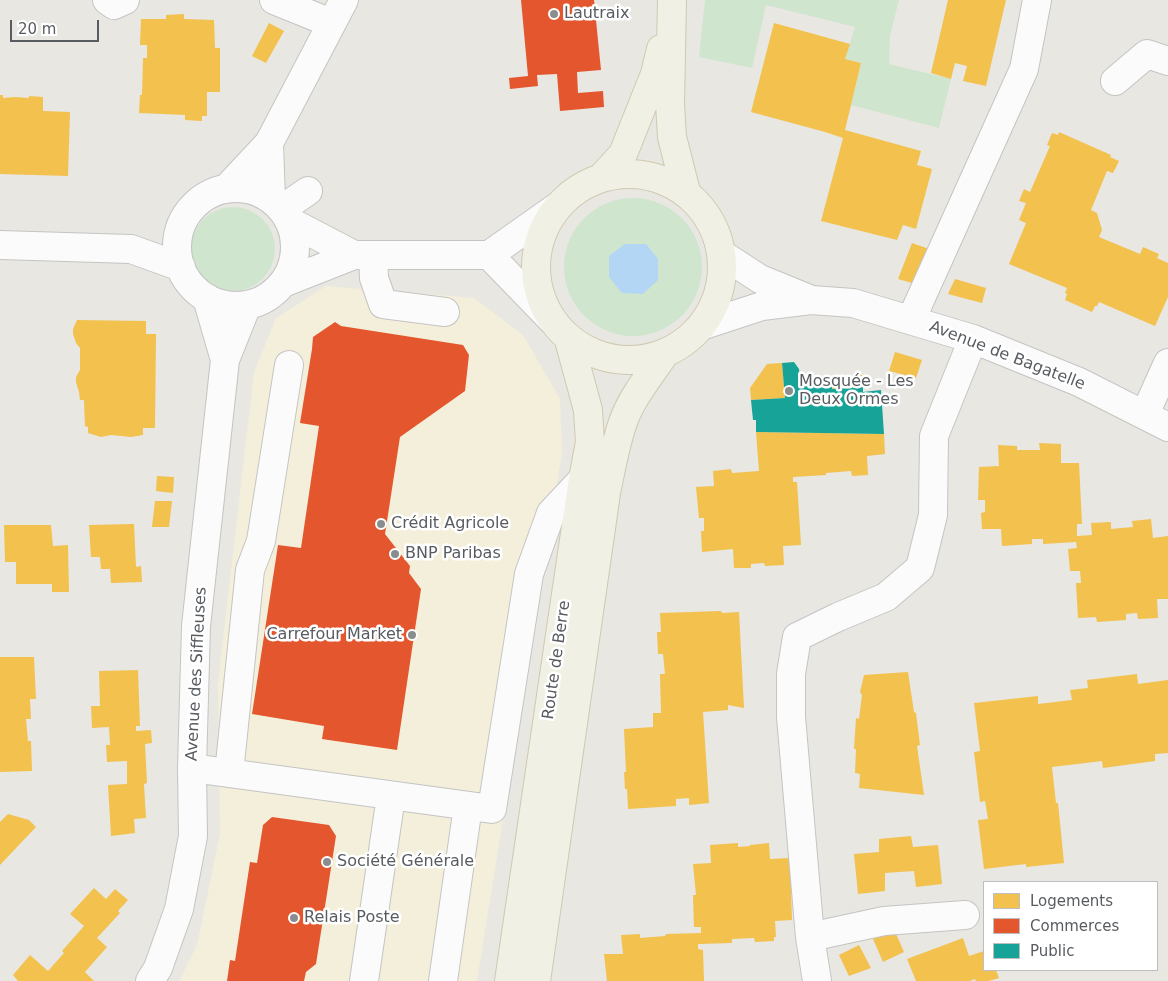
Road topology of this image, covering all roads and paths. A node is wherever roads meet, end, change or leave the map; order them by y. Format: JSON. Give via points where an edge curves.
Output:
{"nodes":[{"id":1,"x":108,"y":0,"type":"edge"},
{"id":2,"x":125,"y":0,"type":"edge"},
{"id":3,"x":274,"y":0,"type":"edge"},
{"id":4,"x":344,"y":0,"type":"edge"},
{"id":5,"x":1037,"y":0,"type":"edge"},
{"id":6,"x":671,"y":3,"type":"edge"},
{"id":7,"x":331,"y":24,"type":"junction"},
{"id":8,"x":1168,"y":61,"type":"edge"},
{"id":9,"x":1115,"y":81,"type":"dead end"},
{"id":10,"x":269,"y":143,"type":"junction"},
{"id":11,"x":602,"y":177,"type":"junction"},
{"id":12,"x":226,"y":189,"type":"junction"},
{"id":13,"x":308,"y":191,"type":"dead end"},
{"id":14,"x":686,"y":192,"type":"junction"},
{"id":15,"x":557,"y":207,"type":"junction"},
{"id":16,"x":281,"y":210,"type":"junction"},
{"id":17,"x":181,"y":227,"type":"junction"},
{"id":18,"x":0,"y":245,"type":"edge"},
{"id":19,"x":131,"y":249,"type":"junction"},
{"id":20,"x":363,"y":255,"type":"junction"},
{"id":21,"x":489,"y":255,"type":"junction"},
{"id":22,"x":723,"y":255,"type":"junction"},
{"id":23,"x":181,"y":267,"type":"junction"},
{"id":24,"x":283,"y":283,"type":"junction"},
{"id":25,"x":207,"y":298,"type":"junction"},
{"id":26,"x":811,"y":300,"type":"junction"},
{"id":27,"x":247,"y":305,"type":"junction"},
{"id":28,"x":445,"y":312,"type":"dead end"},
{"id":29,"x":551,"y":319,"type":"junction"},
{"id":30,"x":911,"y":320,"type":"junction"},
{"id":31,"x":704,"y":325,"type":"junction"},
{"id":32,"x":973,"y":339,"type":"junction"},
{"id":33,"x":569,"y":340,"type":"junction"},
{"id":34,"x":663,"y":356,"type":"junction"},
{"id":35,"x":225,"y":360,"type":"junction"},
{"id":36,"x":1168,"y":363,"type":"edge"},
{"id":37,"x":289,"y":365,"type":"dead end"},
{"id":38,"x":1156,"y":420,"type":"edge"},
{"id":39,"x":583,"y":479,"type":"junction"},
{"id":40,"x":192,"y":768,"type":"junction"},
{"id":41,"x":229,"y":773,"type":"junction"},
{"id":42,"x":391,"y":796,"type":"junction"},
{"id":43,"x":468,"y":806,"type":"junction"},
{"id":44,"x":965,"y":915,"type":"dead end"},
{"id":45,"x":810,"y":937,"type":"junction"},
{"id":46,"x":153,"y":980,"type":"edge"},
{"id":47,"x":364,"y":981,"type":"edge"},
{"id":48,"x":443,"y":981,"type":"edge"},
{"id":49,"x":509,"y":981,"type":"edge"},
{"id":50,"x":536,"y":981,"type":"edge"},
{"id":51,"x":818,"y":981,"type":"edge"}],
"edges":[{"from":1,"to":2,"type":"street","via":[[114,5]]},
{"from":3,"to":7,"type":"street"},
{"from":4,"to":7,"type":"street"},
{"from":5,"to":30,"type":"street","via":[[1024,69]]},
{"from":6,"to":11,"type":"main road","via":[[655,74],[623,154]]},
{"from":6,"to":14,"type":"main road","via":[[672,137]]},
{"from":7,"to":10,"type":"street"},
{"from":8,"to":9,"type":"street","via":[[1147,54]]},
{"from":10,"to":12,"type":"street"},
{"from":10,"to":16,"type":"street"},
{"from":11,"to":14,"type":"main road","via":[[631,173],[660,178]]},
{"from":11,"to":15,"type":"main road","via":[[577,189]]},
{"from":12,"to":16,"type":"street","via":[[250,189]]},
{"from":12,"to":17,"type":"street","via":[[207,196],[191,209]]},
{"from":13,"to":16,"type":"street"},
{"from":14,"to":22,"type":"main road","via":[[711,220]]},
{"from":15,"to":21,"type":"street"},
{"from":15,"to":29,"type":"main road","via":[[542,233],[536,262],[539,292]]},
{"from":16,"to":20,"type":"street"},
{"from":16,"to":24,"type":"street","via":[[294,236],[295,253]]},
{"from":17,"to":19,"type":"street"},
{"from":17,"to":23,"type":"street","via":[[177,247]]},
{"from":18,"to":19,"type":"street"},
{"from":19,"to":23,"type":"street"},
{"from":20,"to":21,"type":"street"},
{"from":20,"to":24,"type":"street"},
{"from":20,"to":28,"type":"street","via":[[383,304]]},
{"from":21,"to":29,"type":"street"},
{"from":22,"to":26,"type":"street","name":"Avenue de Bagatelle","via":[[760,279]]},
{"from":22,"to":31,"type":"main road","via":[[720,292]]},
{"from":23,"to":25,"type":"street","via":[[196,290]]},
{"from":24,"to":27,"type":"street","via":[[261,301]]},
{"from":25,"to":27,"type":"street","via":[[226,305]]},
{"from":25,"to":35,"type":"street","name":"Avenue des Siffleuses"},
{"from":26,"to":30,"type":"street","name":"Avenue de Bagatelle","via":[[853,303]]},
{"from":26,"to":31,"type":"street","name":"Avenue de Bagatelle","via":[[762,306]]},
{"from":27,"to":35,"type":"street","name":"Avenue des Siffleuses"},
{"from":29,"to":33,"type":"main road"},
{"from":30,"to":32,"type":"street","name":"Avenue de Bagatelle"},
{"from":31,"to":34,"type":"main road","via":[[686,343]]},
{"from":32,"to":38,"type":"street","name":"Avenue de Bagatelle","via":[[1079,382]]},
{"from":32,"to":45,"type":"street","via":[[934,436],[934,514],[920,568],[886,597],[797,637],[791,674],[791,717]]},
{"from":33,"to":34,"type":"main road","via":[[598,356],[631,362]]},
{"from":33,"to":39,"type":"main road","name":"Route de Berre","via":[[588,410],[590,442]]},
{"from":34,"to":50,"type":"main road","name":"Route de Berre","via":[[633,400],[624,420],[606,493]]},
{"from":35,"to":40,"type":"street","name":"Avenue des Siffleuses","via":[[196,626]]},
{"from":36,"to":38,"type":"street"},
{"from":37,"to":41,"type":"street","via":[[260,541],[250,570]]},
{"from":39,"to":43,"type":"street","via":[[551,513],[529,574],[492,809]]},
{"from":39,"to":49,"type":"main road","name":"Route de Berre"},
{"from":40,"to":41,"type":"street"},
{"from":40,"to":46,"type":"street","name":"Avenue des Siffleuses","via":[[192,845],[179,909]]},
{"from":41,"to":42,"type":"street"},
{"from":42,"to":43,"type":"street"},
{"from":42,"to":47,"type":"street"},
{"from":43,"to":48,"type":"street"},
{"from":44,"to":45,"type":"street","via":[[884,921]]},
{"from":45,"to":51,"type":"street"}]}
